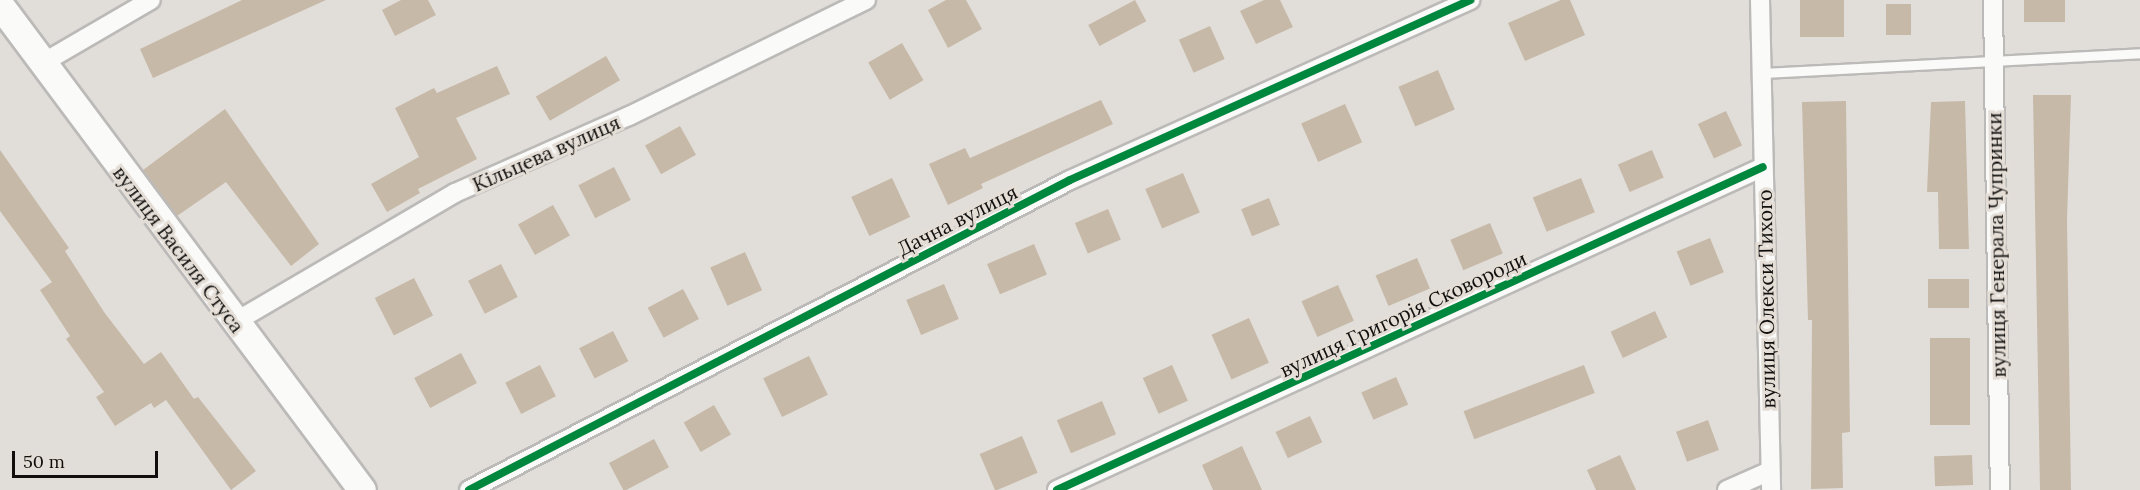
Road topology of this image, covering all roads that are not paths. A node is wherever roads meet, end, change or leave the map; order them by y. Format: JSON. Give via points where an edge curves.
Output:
{"nodes":[{"id":1,"x":151,"y":0,"type":"edge"},
{"id":2,"x":866,"y":0,"type":"edge"},
{"id":3,"x":1470,"y":0,"type":"edge"},
{"id":4,"x":1760,"y":0,"type":"edge"},
{"id":5,"x":1993,"y":0,"type":"edge"},
{"id":6,"x":0,"y":5,"type":"edge"},
{"id":7,"x":2140,"y":53,"type":"edge"},
{"id":8,"x":1993,"y":57,"type":"junction"},
{"id":9,"x":41,"y":64,"type":"junction"},
{"id":10,"x":1763,"y":73,"type":"junction"},
{"id":11,"x":1763,"y":167,"type":"junction"},
{"id":12,"x":235,"y":322,"type":"junction"},
{"id":13,"x":1770,"y":471,"type":"junction"},
{"id":14,"x":362,"y":490,"type":"edge"},
{"id":15,"x":469,"y":490,"type":"edge"},
{"id":16,"x":1057,"y":490,"type":"edge"},
{"id":17,"x":1727,"y":490,"type":"edge"},
{"id":18,"x":1771,"y":490,"type":"edge"},
{"id":19,"x":2000,"y":490,"type":"edge"}],
"edges":[{"from":1,"to":9,"type":"street"},
{"from":2,"to":12,"type":"street","name":"Кільцева вулиця","via":[[629,116],[455,193]]},
{"from":3,"to":15,"type":"street","name":"Дачна вулиця","via":[[1070,180]]},
{"from":4,"to":10,"type":"street","name":"вулиця Олекси Тихого"},
{"from":5,"to":8,"type":"street","name":"вулиця Генерала Чупринки"},
{"from":6,"to":9,"type":"street","name":"вулиця Василя Стуса"},
{"from":7,"to":8,"type":"lane"},
{"from":8,"to":10,"type":"lane"},
{"from":8,"to":19,"type":"street","name":"вулиця Генерала Чупринки"},
{"from":9,"to":12,"type":"street","name":"вулиця Василя Стуса"},
{"from":10,"to":11,"type":"street","name":"вулиця Олекси Тихого"},
{"from":11,"to":13,"type":"street","name":"вулиця Олекси Тихого"},
{"from":11,"to":16,"type":"street","name":"вулиця Григорія Сковороди"},
{"from":12,"to":14,"type":"street","name":"вулиця Василя Стуса"},
{"from":13,"to":17,"type":"street"},
{"from":13,"to":18,"type":"street","name":"вулиця Олекси Тихого"}]}
